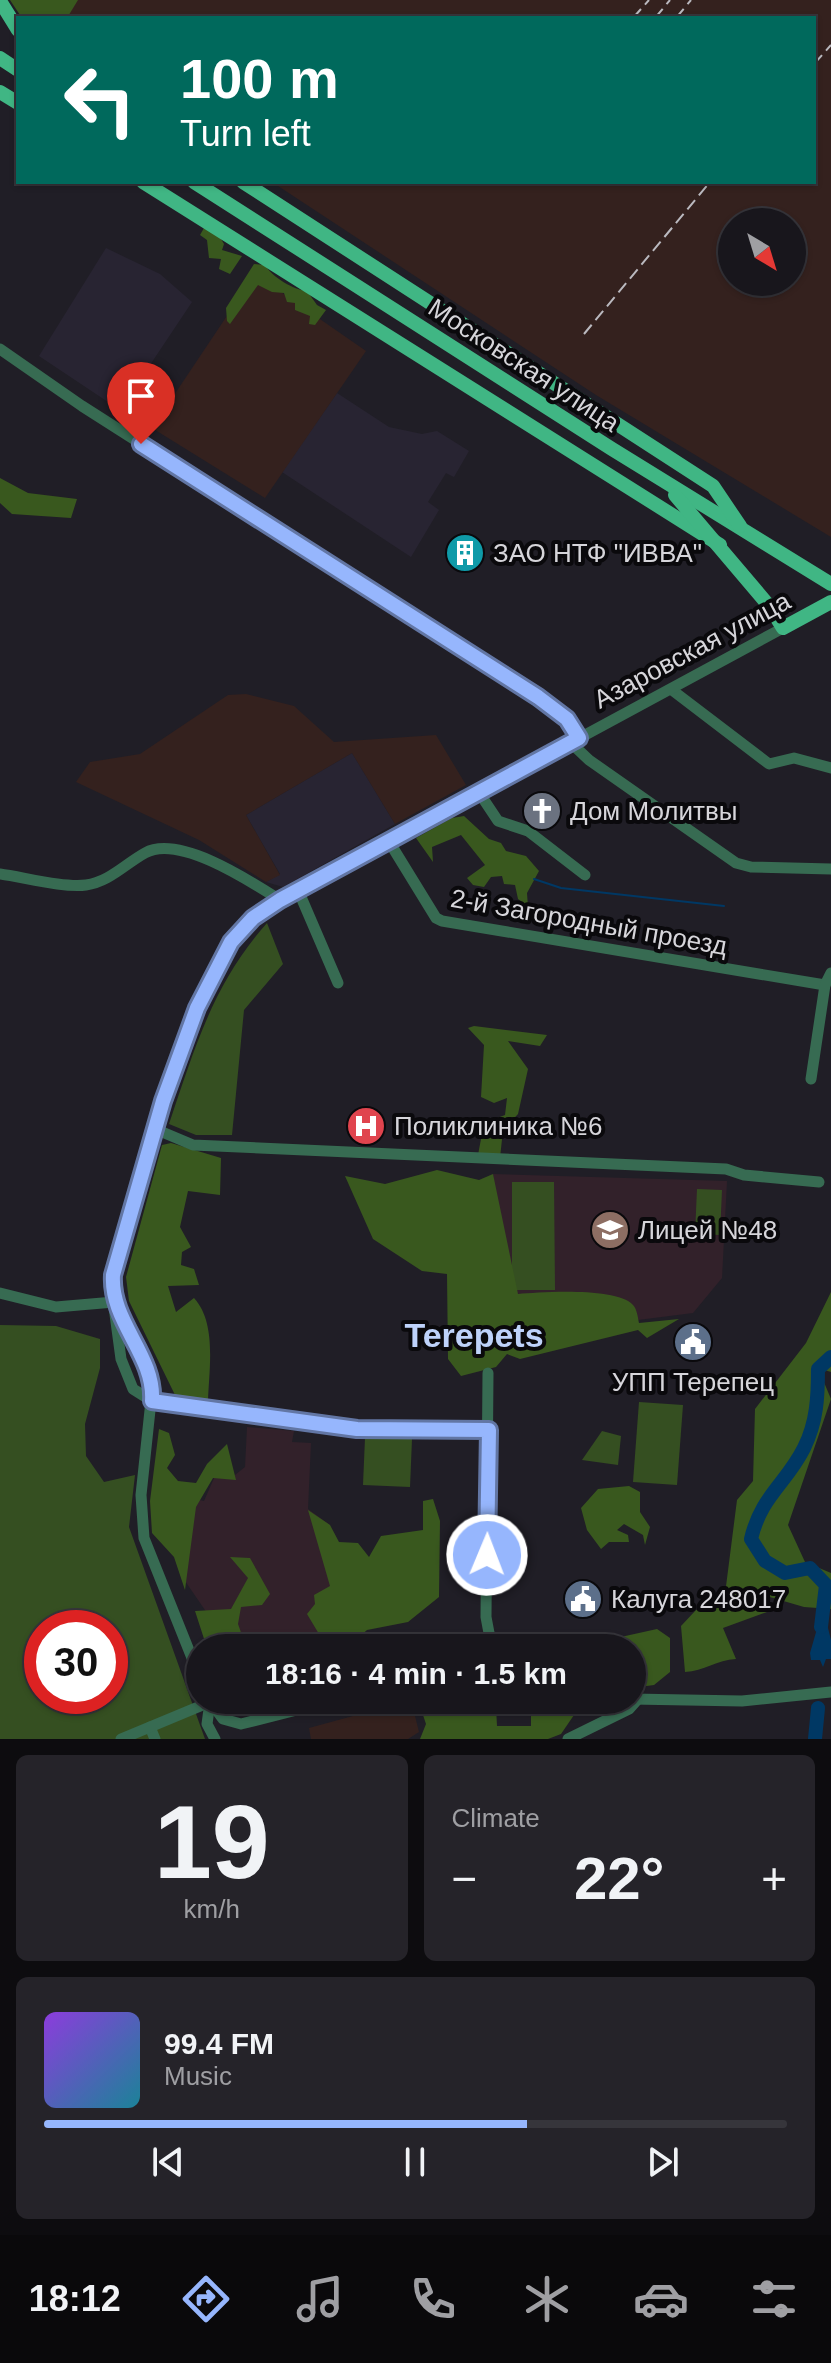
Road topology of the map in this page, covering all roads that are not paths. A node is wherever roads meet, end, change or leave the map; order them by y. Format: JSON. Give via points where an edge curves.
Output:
{"nodes":[{"id":1,"x":0,"y":1,"type":"edge"},
{"id":2,"x":16,"y":27,"type":"edge"},
{"id":3,"x":146,"y":184,"type":"edge"},
{"id":4,"x":197,"y":184,"type":"edge"},
{"id":5,"x":246,"y":184,"type":"edge"},
{"id":6,"x":0,"y":349,"type":"edge"},
{"id":7,"x":665,"y":482,"type":"junction"},
{"id":8,"x":708,"y":483,"type":"junction"},
{"id":9,"x":680,"y":500,"type":"junction"},
{"id":10,"x":696,"y":502,"type":"junction"},
{"id":11,"x":670,"y":513,"type":"junction"},
{"id":12,"x":742,"y":530,"type":"junction"},
{"id":13,"x":720,"y":545,"type":"junction"},
{"id":14,"x":831,"y":584,"type":"edge"},
{"id":15,"x":831,"y":602,"type":"edge"},
{"id":16,"x":783,"y":628,"type":"junction"},
{"id":17,"x":672,"y":690,"type":"junction"},
{"id":18,"x":574,"y":740,"type":"junction"},
{"id":19,"x":831,"y":768,"type":"edge"},
{"id":20,"x":478,"y":791,"type":"junction"},
{"id":21,"x":384,"y":842,"type":"junction"},
{"id":22,"x":831,"y":869,"type":"edge"},
{"id":23,"x":0,"y":874,"type":"edge"},
{"id":24,"x":585,"y":875,"type":"dead end"},
{"id":25,"x":298,"y":890,"type":"junction"},
{"id":26,"x":280,"y":900,"type":"junction"},
{"id":27,"x":831,"y":973,"type":"edge"},
{"id":28,"x":338,"y":983,"type":"dead end"},
{"id":29,"x":825,"y":985,"type":"junction"},
{"id":30,"x":811,"y":1079,"type":"dead end"},
{"id":31,"x":155,"y":1129,"type":"junction"},
{"id":32,"x":819,"y":1182,"type":"dead end"},
{"id":33,"x":0,"y":1293,"type":"edge"},
{"id":34,"x":114,"y":1302,"type":"junction"},
{"id":35,"x":488,"y":1373,"type":"dead end"},
{"id":36,"x":152,"y":1401,"type":"junction"},
{"id":37,"x":489,"y":1430,"type":"junction"},
{"id":38,"x":490,"y":1634,"type":"edge"},
{"id":39,"x":186,"y":1643,"type":"edge"},
{"id":40,"x":831,"y":1692,"type":"edge"},
{"id":41,"x":646,"y":1700,"type":"edge"},
{"id":42,"x":186,"y":1714,"type":"edge"},
{"id":43,"x":208,"y":1714,"type":"edge"},
{"id":44,"x":219,"y":1714,"type":"edge"},
{"id":45,"x":281,"y":1714,"type":"edge"},
{"id":46,"x":621,"y":1714,"type":"edge"},
{"id":47,"x":153,"y":1733,"type":"edge"},
{"id":48,"x":584,"y":1736,"type":"edge"},
{"id":49,"x":121,"y":1739,"type":"edge"},
{"id":50,"x":215,"y":1739,"type":"edge"},
{"id":51,"x":568,"y":1739,"type":"edge"}],
"edges":[{"from":1,"to":2,"type":"main road"},
{"from":3,"to":11,"type":"main road"},
{"from":4,"to":7,"type":"main road","name":"Московская улица"},
{"from":5,"to":8,"type":"main road"},
{"from":6,"to":18,"type":"street","via":[[538,697],[567,719]]},
{"from":7,"to":9,"type":"main road"},
{"from":7,"to":10,"type":"main road","name":"Московская улица"},
{"from":8,"to":10,"type":"main road"},
{"from":8,"to":12,"type":"main road"},
{"from":9,"to":11,"type":"main road"},
{"from":9,"to":13,"type":"main road"},
{"from":10,"to":12,"type":"main road","name":"Московская улица"},
{"from":11,"to":13,"type":"main road"},
{"from":12,"to":14,"type":"main road","name":"Московская улица"},
{"from":13,"to":16,"type":"main road"},
{"from":15,"to":16,"type":"main road","name":"Азаровская улица"},
{"from":16,"to":17,"type":"street","name":"Азаровская улица"},
{"from":17,"to":18,"type":"street","name":"Азаровская улица"},
{"from":17,"to":19,"type":"street","via":[[769,764],[794,758]]},
{"from":18,"to":20,"type":"street","name":"Азаровская улица"},
{"from":18,"to":22,"type":"street","via":[[589,760],[736,863]]},
{"from":20,"to":21,"type":"street","name":"Азаровская улица"},
{"from":20,"to":24,"type":"street","via":[[498,821],[528,831]]},
{"from":21,"to":25,"type":"street","name":"Азаровская улица"},
{"from":21,"to":29,"type":"street","name":"2-й Загородный проезд","via":[[442,921]]},
{"from":23,"to":26,"type":"street","via":[[85,886],[112,876],[147,851],[173,849],[237,873]]},
{"from":25,"to":26,"type":"street","name":"Азаровская улица"},
{"from":25,"to":28,"type":"street"},
{"from":26,"to":31,"type":"street","name":"Азаровская улица","via":[[240,931],[219,963]]},
{"from":27,"to":29,"type":"street"},
{"from":29,"to":30,"type":"street"},
{"from":31,"to":32,"type":"street","via":[[193,1145],[242,1149],[726,1169]]},
{"from":31,"to":34,"type":"street","name":"Азаровская улица","via":[[113,1275]]},
{"from":33,"to":34,"type":"street","via":[[56,1307]]},
{"from":34,"to":36,"type":"street","name":"Азаровская улица","via":[[153,1382]]},
{"from":34,"to":36,"type":"street","via":[[121,1359],[133,1389]]},
{"from":35,"to":37,"type":"street"},
{"from":36,"to":37,"type":"street","via":[[357,1429]]},
{"from":36,"to":39,"type":"street","name":"Азаровская улица","via":[[141,1495],[144,1538]]},
{"from":37,"to":38,"type":"street"},
{"from":40,"to":41,"type":"street","via":[[742,1701]]},
{"from":42,"to":47,"type":"street"},
{"from":43,"to":50,"type":"street"},
{"from":44,"to":45,"type":"street","via":[[241,1724]]},
{"from":46,"to":48,"type":"street"},
{"from":47,"to":49,"type":"street"},
{"from":48,"to":51,"type":"street"}]}
